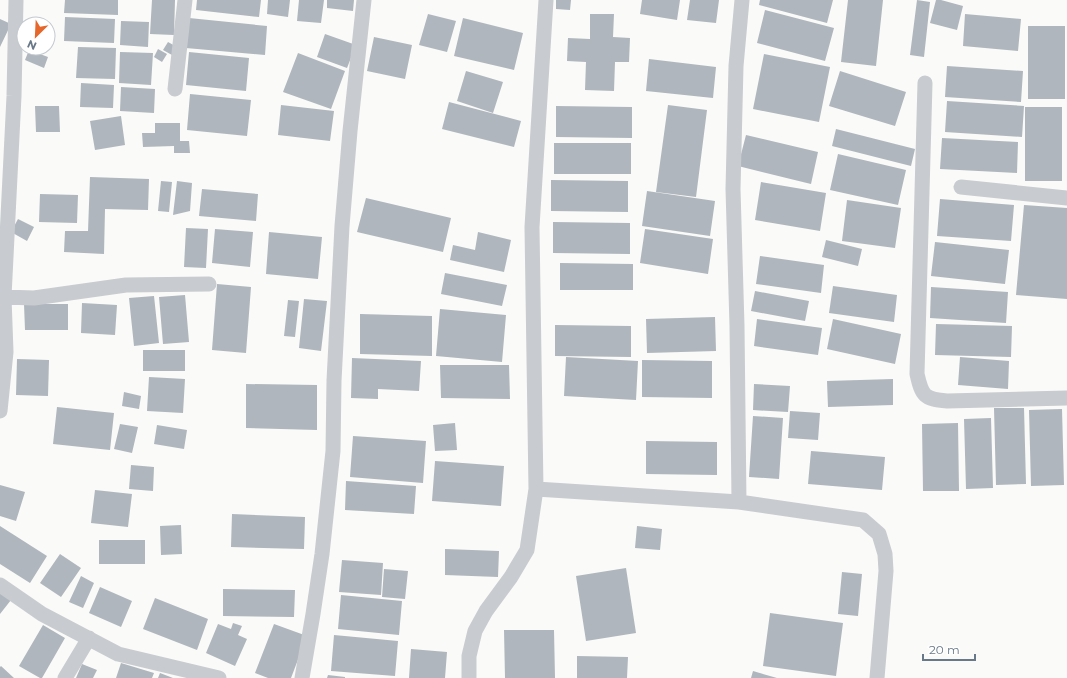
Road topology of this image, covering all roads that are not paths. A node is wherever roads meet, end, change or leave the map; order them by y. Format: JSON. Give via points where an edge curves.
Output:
{"nodes":[{"id":1,"x":16,"y":0,"type":"edge"},
{"id":2,"x":185,"y":0,"type":"edge"},
{"id":3,"x":364,"y":0,"type":"edge"},
{"id":4,"x":546,"y":0,"type":"edge"},
{"id":5,"x":742,"y":0,"type":"edge"},
{"id":6,"x":925,"y":83,"type":"dead end"},
{"id":7,"x":175,"y":89,"type":"dead end"},
{"id":8,"x":961,"y":187,"type":"dead end"},
{"id":9,"x":1067,"y":198,"type":"edge"},
{"id":10,"x":209,"y":284,"type":"dead end"},
{"id":11,"x":4,"y":297,"type":"junction"},
{"id":12,"x":1067,"y":398,"type":"edge"},
{"id":13,"x":0,"y":411,"type":"edge"},
{"id":14,"x":536,"y":490,"type":"junction"},
{"id":15,"x":739,"y":502,"type":"junction"},
{"id":16,"x":0,"y":585,"type":"edge"},
{"id":17,"x":89,"y":638,"type":"junction"},
{"id":18,"x":65,"y":678,"type":"edge"},
{"id":19,"x":219,"y":678,"type":"edge"},
{"id":20,"x":302,"y":678,"type":"edge"},
{"id":21,"x":469,"y":678,"type":"edge"},
{"id":22,"x":877,"y":678,"type":"edge"}],
"edges":[{"from":1,"to":11,"type":"street"},
{"from":2,"to":7,"type":"street"},
{"from":3,"to":20,"type":"street","via":[[342,226],[333,451],[322,554]]},
{"from":4,"to":14,"type":"street","via":[[532,227]]},
{"from":5,"to":15,"type":"street","via":[[736,66],[733,189]]},
{"from":6,"to":12,"type":"street","via":[[917,374],[921,391],[932,400],[947,401]]},
{"from":8,"to":9,"type":"street"},
{"from":10,"to":11,"type":"street","via":[[126,285],[34,298]]},
{"from":11,"to":13,"type":"street","via":[[6,352]]},
{"from":14,"to":15,"type":"street"},
{"from":14,"to":21,"type":"street","via":[[527,550],[475,631],[469,656]]},
{"from":15,"to":22,"type":"street","via":[[863,520],[879,534],[885,554],[886,571]]},
{"from":16,"to":17,"type":"street","via":[[42,614]]},
{"from":17,"to":18,"type":"street"},
{"from":17,"to":19,"type":"street","via":[[118,654]]}]}
